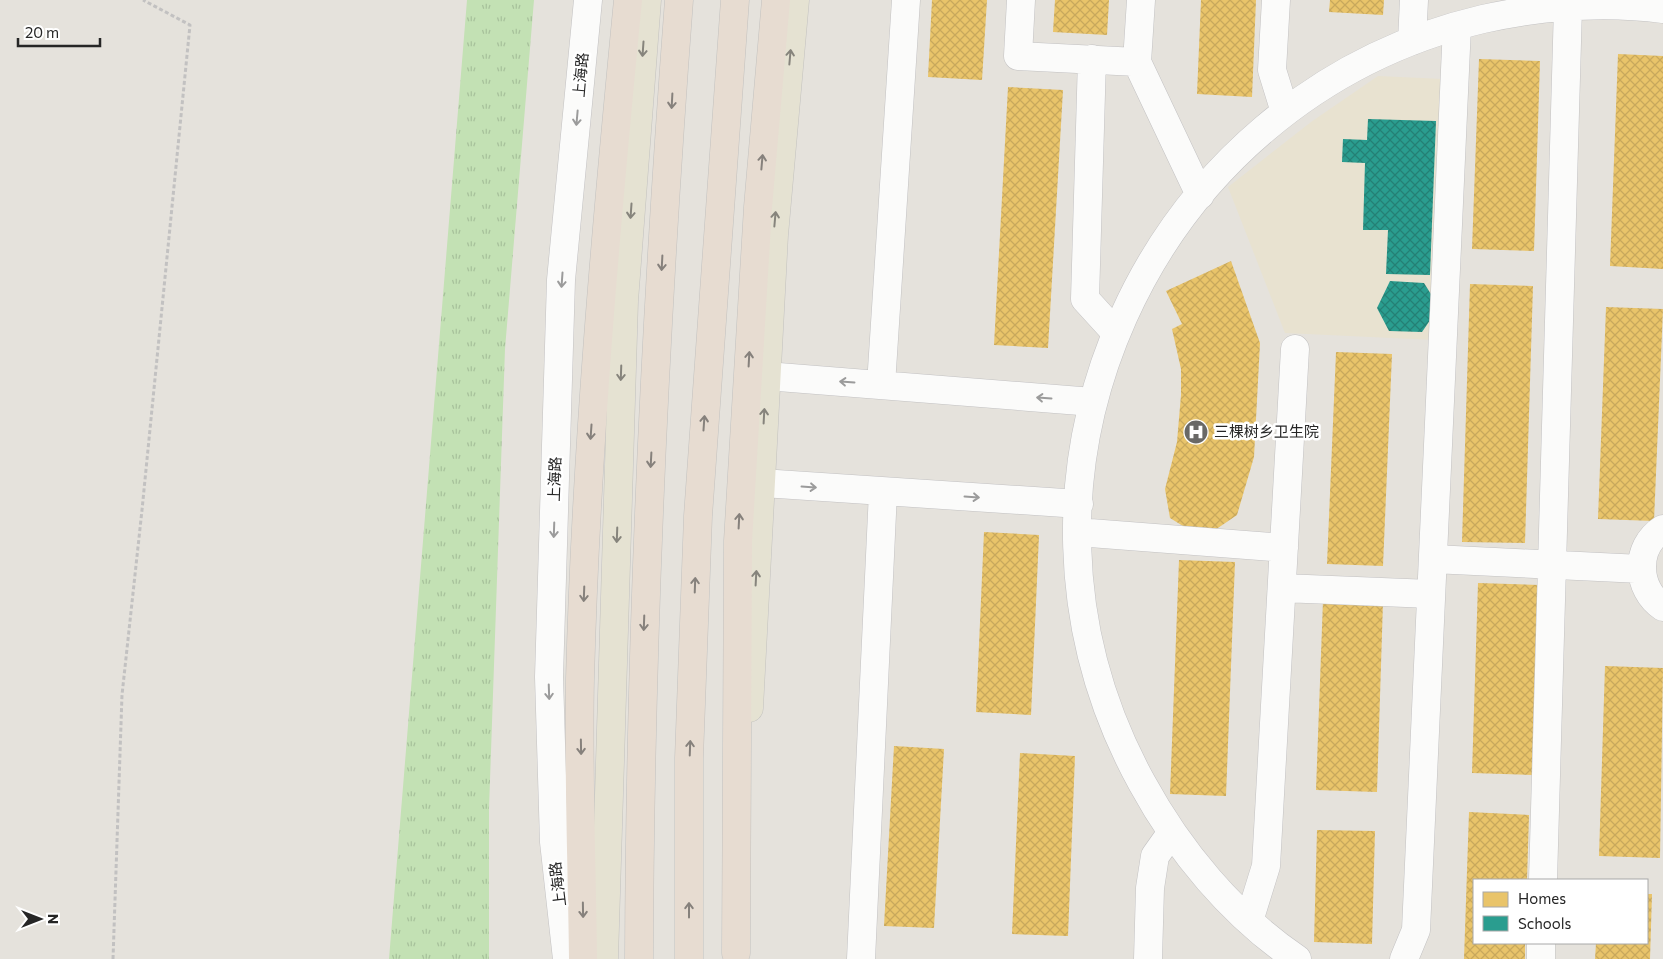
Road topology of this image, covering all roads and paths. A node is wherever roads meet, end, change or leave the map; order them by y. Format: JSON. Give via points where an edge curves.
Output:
{"nodes":[{"id":1,"x":143,"y":0,"type":"edge"},
{"id":2,"x":588,"y":0,"type":"edge"},
{"id":3,"x":628,"y":0,"type":"edge"},
{"id":4,"x":647,"y":0,"type":"edge"},
{"id":5,"x":680,"y":0,"type":"edge"},
{"id":6,"x":735,"y":0,"type":"edge"},
{"id":7,"x":776,"y":0,"type":"edge"},
{"id":8,"x":795,"y":0,"type":"edge"},
{"id":9,"x":906,"y":0,"type":"edge"},
{"id":10,"x":1021,"y":0,"type":"edge"},
{"id":11,"x":1141,"y":0,"type":"edge"},
{"id":12,"x":1276,"y":0,"type":"edge"},
{"id":13,"x":1414,"y":0,"type":"edge"},
{"id":14,"x":1551,"y":5,"type":"edge"},
{"id":15,"x":1663,"y":9,"type":"edge"},
{"id":16,"x":1457,"y":26,"type":"junction"},
{"id":17,"x":1412,"y":41,"type":"junction"},
{"id":18,"x":1092,"y":59,"type":"junction"},
{"id":19,"x":1137,"y":62,"type":"junction"},
{"id":20,"x":1285,"y":112,"type":"junction"},
{"id":21,"x":1200,"y":195,"type":"junction"},
{"id":22,"x":1116,"y":333,"type":"junction"},
{"id":23,"x":1296,"y":349,"type":"dead end"},
{"id":24,"x":766,"y":376,"type":"junction"},
{"id":25,"x":882,"y":385,"type":"junction"},
{"id":26,"x":1093,"y":402,"type":"junction"},
{"id":27,"x":761,"y":484,"type":"junction"},
{"id":28,"x":883,"y":492,"type":"junction"},
{"id":29,"x":1079,"y":504,"type":"junction"},
{"id":30,"x":1663,"y":529,"type":"edge"},
{"id":31,"x":1077,"y":532,"type":"junction"},
{"id":32,"x":1284,"y":548,"type":"junction"},
{"id":33,"x":1433,"y":559,"type":"junction"},
{"id":34,"x":1552,"y":565,"type":"junction"},
{"id":35,"x":1641,"y":569,"type":"junction"},
{"id":36,"x":1282,"y":588,"type":"junction"},
{"id":37,"x":1431,"y":594,"type":"junction"},
{"id":38,"x":1663,"y":607,"type":"edge"},
{"id":39,"x":1172,"y":832,"type":"junction"},
{"id":40,"x":1543,"y":879,"type":"edge"},
{"id":41,"x":1248,"y":921,"type":"junction"},
{"id":42,"x":1541,"y":944,"type":"edge"},
{"id":43,"x":736,"y":956,"type":"edge"},
{"id":44,"x":113,"y":959,"type":"edge"},
{"id":45,"x":567,"y":959,"type":"edge"},
{"id":46,"x":583,"y":959,"type":"edge"},
{"id":47,"x":604,"y":959,"type":"edge"},
{"id":48,"x":638,"y":959,"type":"edge"},
{"id":49,"x":690,"y":959,"type":"edge"},
{"id":50,"x":861,"y":959,"type":"edge"},
{"id":51,"x":1148,"y":959,"type":"edge"},
{"id":52,"x":1297,"y":959,"type":"edge"},
{"id":53,"x":1404,"y":959,"type":"edge"},
{"id":54,"x":1541,"y":959,"type":"edge"}],
"edges":[{"from":1,"to":44,"type":"path","via":[[190,25],[122,695]]},
{"from":2,"to":45,"type":"street","name":"上海路","one_way":true,"via":[[561,280],[549,677],[554,842]]},
{"from":3,"to":46,"type":"highway","one_way":true,"via":[[590,441],[580,681]]},
{"from":4,"to":47,"type":"main road","one_way":true,"via":[[624,301]]},
{"from":5,"to":48,"type":"highway","one_way":true,"via":[[648,510],[639,765]]},
{"from":49,"to":6,"type":"highway","one_way":true,"via":[[690,758],[698,516]]},
{"from":43,"to":7,"type":"highway","one_way":true,"via":[[738,541],[758,207]]},
{"from":24,"to":8,"type":"main road","one_way":true,"via":[[774,235]]},
{"from":9,"to":25,"type":"street"},
{"from":10,"to":18,"type":"street","via":[[1018,56]]},
{"from":11,"to":19,"type":"street"},
{"from":12,"to":20,"type":"street","via":[[1272,70]]},
{"from":13,"to":17,"type":"street"},
{"from":14,"to":15,"type":"street"},
{"from":14,"to":16,"type":"street"},
{"from":14,"to":34,"type":"street"},
{"from":16,"to":17,"type":"street"},
{"from":16,"to":33,"type":"street"},
{"from":17,"to":20,"type":"street","via":[[1325,84]]},
{"from":18,"to":19,"type":"street"},
{"from":18,"to":22,"type":"street","via":[[1085,299]]},
{"from":19,"to":21,"type":"street"},
{"from":20,"to":21,"type":"street","via":[[1248,143]]},
{"from":21,"to":22,"type":"street","via":[[1156,255]]},
{"from":22,"to":26,"type":"street"},
{"from":23,"to":32,"type":"street"},
{"from":25,"to":24,"type":"street","one_way":true},
{"from":27,"to":24,"type":"main road","one_way":true},
{"from":26,"to":25,"type":"street","one_way":true},
{"from":26,"to":29,"type":"street"},
{"from":27,"to":28,"type":"street","one_way":true},
{"from":43,"to":27,"type":"main road","one_way":true},
{"from":28,"to":29,"type":"street","one_way":true},
{"from":28,"to":50,"type":"street"},
{"from":29,"to":31,"type":"street"},
{"from":30,"to":35,"type":"street","via":[[1650,541]]},
{"from":31,"to":32,"type":"street"},
{"from":31,"to":39,"type":"street","via":[[1086,629],[1098,676],[1132,766]]},
{"from":32,"to":36,"type":"street"},
{"from":33,"to":34,"type":"street"},
{"from":33,"to":37,"type":"street"},
{"from":34,"to":35,"type":"street"},
{"from":34,"to":40,"type":"street"},
{"from":35,"to":38,"type":"street","via":[[1650,596]]},
{"from":36,"to":37,"type":"street"},
{"from":36,"to":41,"type":"street","via":[[1266,866]]},
{"from":37,"to":53,"type":"street","via":[[1416,930]]},
{"from":39,"to":41,"type":"street","via":[[1214,886]]},
{"from":39,"to":51,"type":"street","via":[[1156,856],[1150,888]]},
{"from":41,"to":52,"type":"street"},
{"from":42,"to":54,"type":"street"}]}
